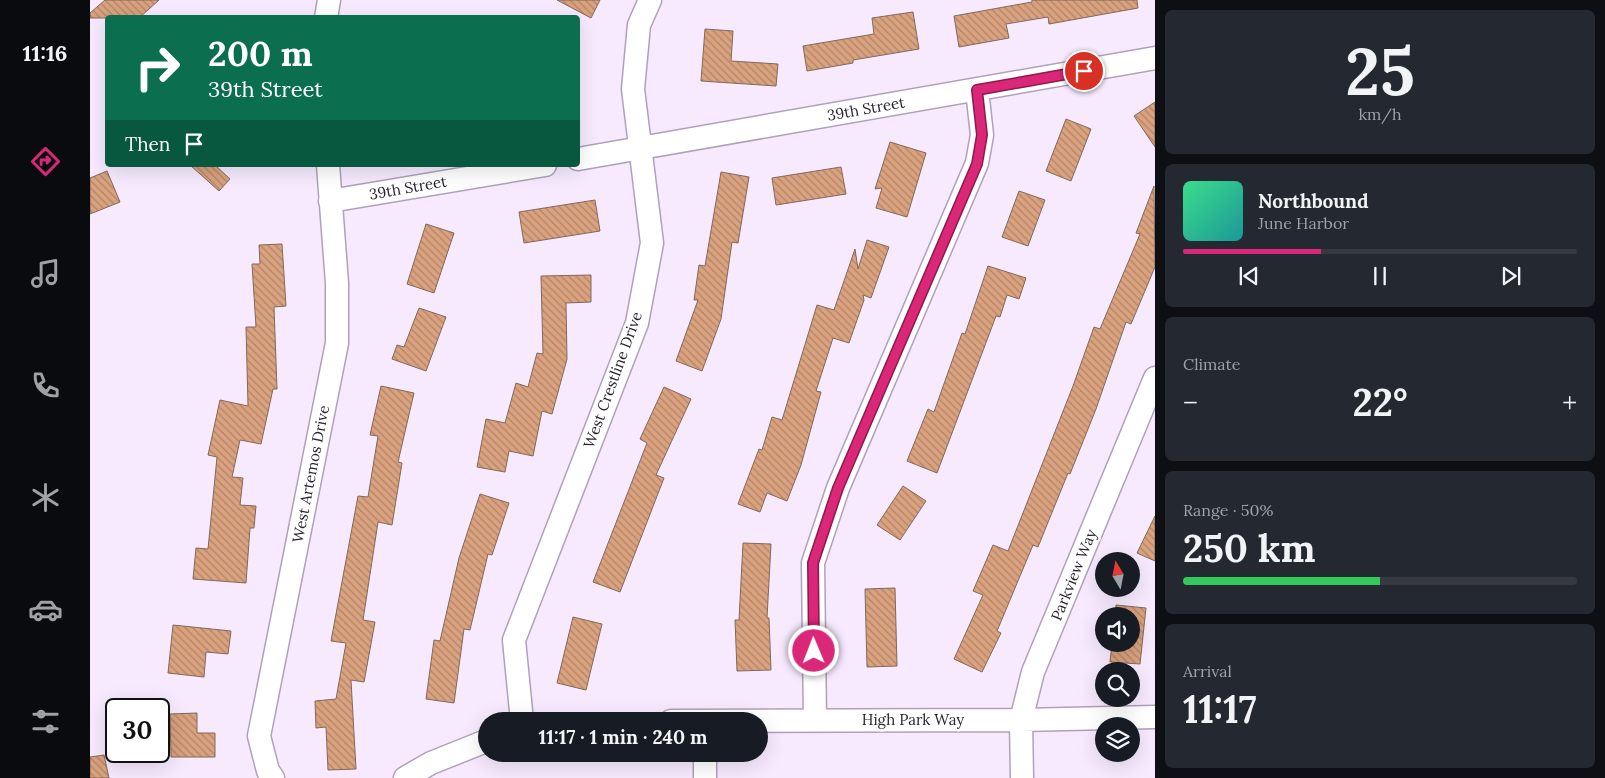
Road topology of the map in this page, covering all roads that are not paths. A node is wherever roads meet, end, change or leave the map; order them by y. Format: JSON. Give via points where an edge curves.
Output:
{"nodes":[{"id":1,"x":329,"y":0,"type":"edge"},
{"id":2,"x":650,"y":0,"type":"edge"},
{"id":3,"x":326,"y":15,"type":"edge"},
{"id":4,"x":1155,"y":58,"type":"edge"},
{"id":5,"x":977,"y":90,"type":"junction"},
{"id":6,"x":641,"y":149,"type":"junction"},
{"id":7,"x":580,"y":160,"type":"edge"},
{"id":8,"x":328,"y":167,"type":"edge"},
{"id":9,"x":533,"y":167,"type":"edge"},
{"id":10,"x":330,"y":201,"type":"junction"},
{"id":11,"x":1155,"y":378,"type":"edge"},
{"id":12,"x":521,"y":712,"type":"edge"},
{"id":13,"x":1155,"y":717,"type":"edge"},
{"id":14,"x":768,"y":720,"type":"edge"},
{"id":15,"x":814,"y":720,"type":"junction"},
{"id":16,"x":1021,"y":720,"type":"junction"},
{"id":17,"x":478,"y":745,"type":"edge"},
{"id":18,"x":705,"y":762,"type":"edge"},
{"id":19,"x":272,"y":778,"type":"edge"},
{"id":20,"x":405,"y":778,"type":"edge"},
{"id":21,"x":705,"y":778,"type":"edge"},
{"id":22,"x":1022,"y":778,"type":"edge"}],
"edges":[{"from":1,"to":3,"type":"street"},
{"from":2,"to":6,"type":"street","name":"West Crestline Drive","via":[[639,25],[633,89]]},
{"from":4,"to":5,"type":"street","name":"39th Street"},
{"from":5,"to":6,"type":"street","name":"39th Street"},
{"from":5,"to":15,"type":"street","via":[[982,135],[977,164],[838,488],[813,563]]},
{"from":6,"to":7,"type":"street","name":"39th Street"},
{"from":6,"to":12,"type":"street","name":"West Crestline Drive","via":[[652,243],[636,324],[514,640]]},
{"from":8,"to":10,"type":"street","name":"West Artemos Drive"},
{"from":9,"to":10,"type":"street","name":"39th Street"},
{"from":10,"to":19,"type":"street","name":"West Artemos Drive","via":[[337,343],[260,736]]},
{"from":11,"to":16,"type":"street","name":"Parkview Way","via":[[1033,672]]},
{"from":13,"to":16,"type":"street","name":"High Park Way"},
{"from":14,"to":15,"type":"street","name":"High Park Way"},
{"from":15,"to":16,"type":"street","name":"High Park Way"},
{"from":16,"to":22,"type":"street","name":"Parkview Way"},
{"from":17,"to":20,"type":"street"},
{"from":18,"to":21,"type":"street"}]}
